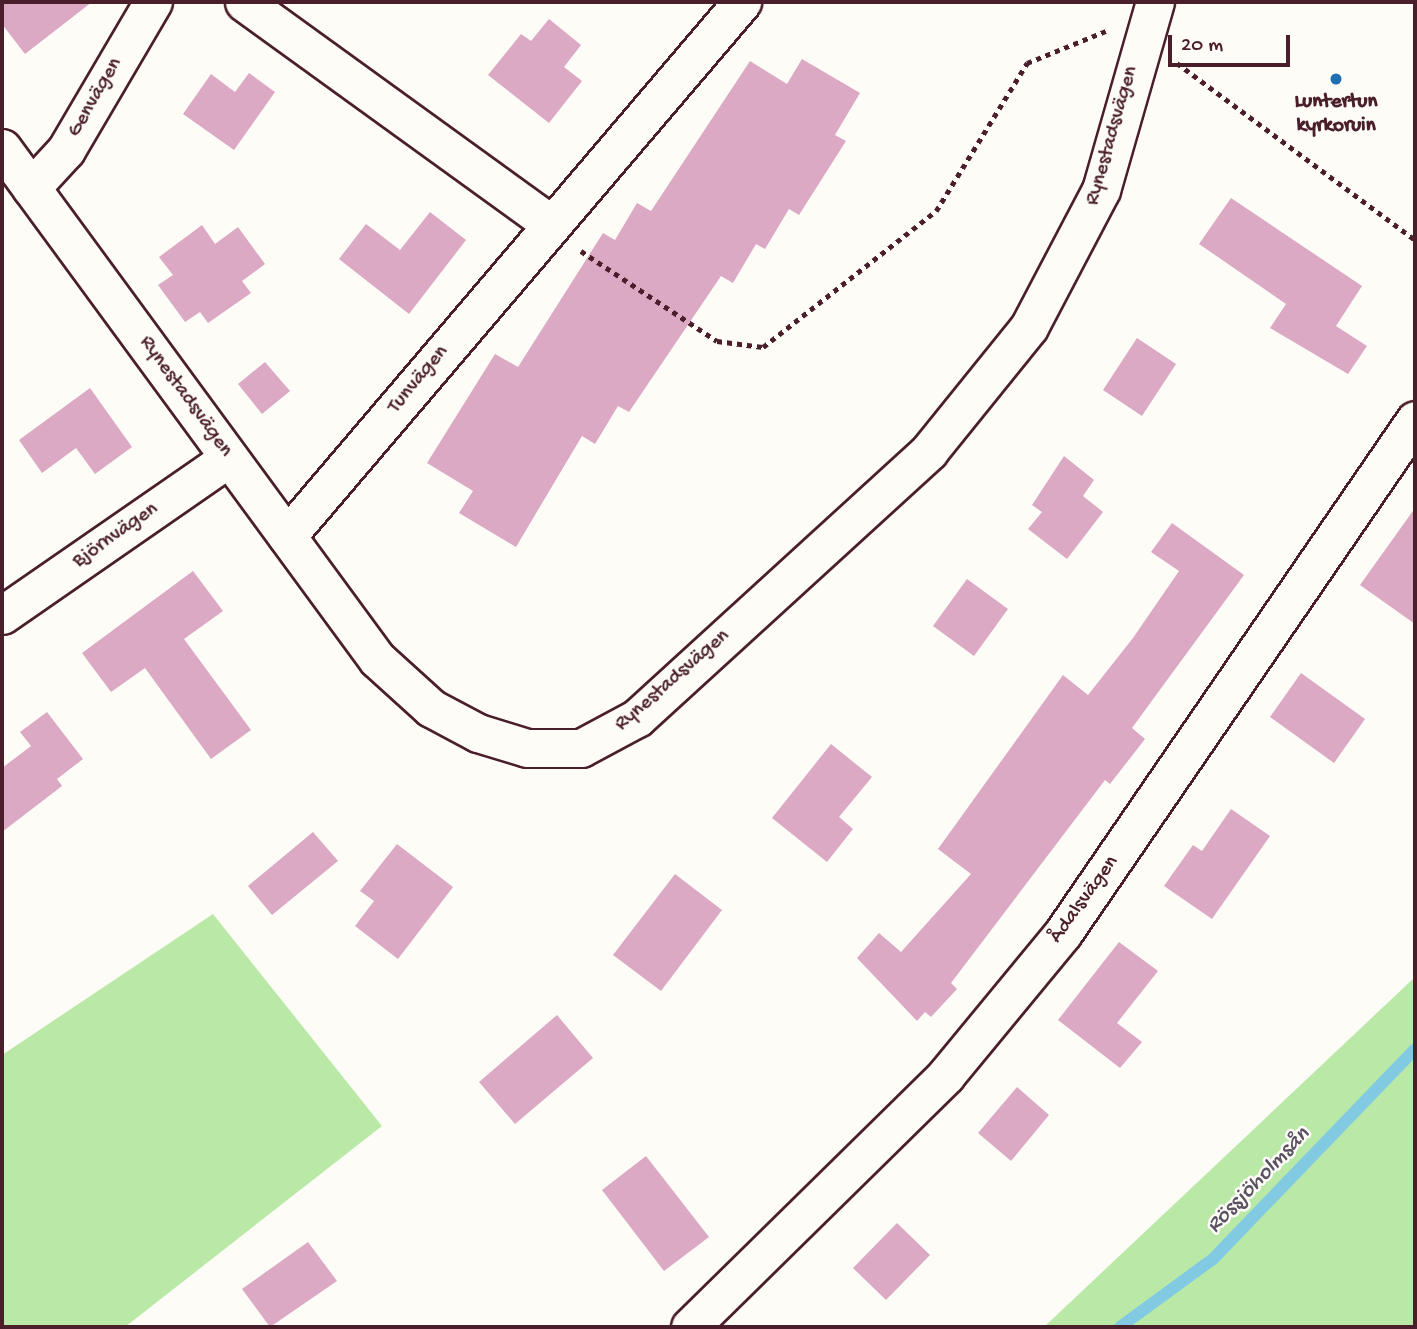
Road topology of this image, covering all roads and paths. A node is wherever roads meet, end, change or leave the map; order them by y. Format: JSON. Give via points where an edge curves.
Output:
{"nodes":[{"id":1,"x":153,"y":2,"type":"edge"},
{"id":2,"x":244,"y":2,"type":"edge"},
{"id":3,"x":742,"y":2,"type":"edge"},
{"id":4,"x":1155,"y":2,"type":"edge"},
{"id":5,"x":1142,"y":36,"type":"junction"},
{"id":6,"x":2,"y":148,"type":"edge"},
{"id":7,"x":31,"y":188,"type":"junction"},
{"id":8,"x":551,"y":224,"type":"junction"},
{"id":9,"x":1415,"y":240,"type":"edge"},
{"id":10,"x":1415,"y":420,"type":"edge"},
{"id":11,"x":229,"y":458,"type":"junction"},
{"id":12,"x":287,"y":536,"type":"junction"},
{"id":13,"x":2,"y":615,"type":"edge"},
{"id":14,"x":690,"y":1327,"type":"edge"}],
"edges":[{"from":1,"to":7,"type":"street","name":"Genvägen","via":[[66,150]]},
{"from":2,"to":8,"type":"street"},
{"from":3,"to":8,"type":"street","name":"Tunvägen"},
{"from":4,"to":5,"type":"street","name":"Rynestadsvägen"},
{"from":5,"to":8,"type":"path","via":[[1124,24],[1027,64],[936,211],[763,347],[717,341],[587,256]]},
{"from":5,"to":9,"type":"path"},
{"from":5,"to":12,"type":"street","name":"Rynestadsvägen","via":[[1101,190],[1029,327],[929,451],[623,728],[580,748],[556,750],[501,742],[454,722],[377,660]]},
{"from":6,"to":7,"type":"street","name":"Rynestadsvägen"},
{"from":7,"to":11,"type":"street","name":"Rynestadsvägen"},
{"from":8,"to":12,"type":"street","name":"Tunvägen"},
{"from":10,"to":14,"type":"street","name":"Ådalsvägen","via":[[1062,933],[946,1075]]},
{"from":11,"to":12,"type":"street","name":"Rynestadsvägen"},
{"from":11,"to":13,"type":"street","name":"Björnvägen"}]}
